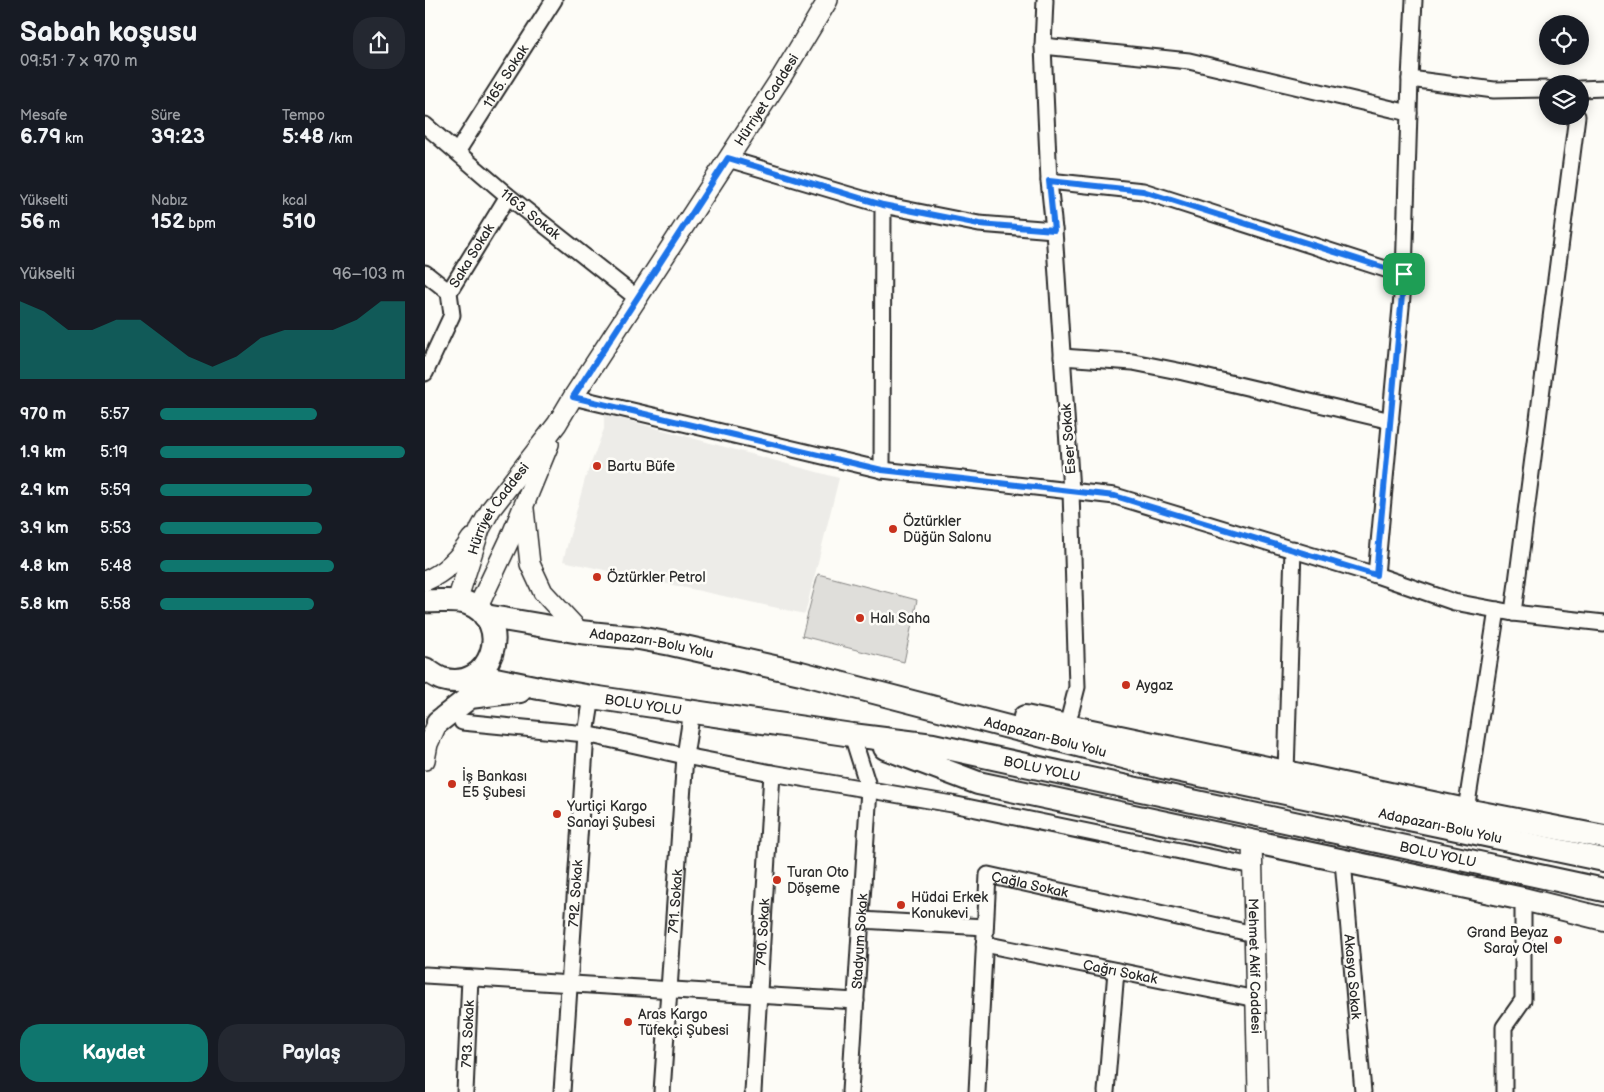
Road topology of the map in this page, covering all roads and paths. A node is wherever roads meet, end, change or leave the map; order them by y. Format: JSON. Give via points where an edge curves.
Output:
{"nodes":[{"id":1,"x":554,"y":0,"type":"edge"},
{"id":2,"x":828,"y":0,"type":"edge"},
{"id":3,"x":1045,"y":0,"type":"edge"},
{"id":4,"x":1414,"y":0,"type":"edge"},
{"id":5,"x":1043,"y":46,"type":"junction"},
{"id":6,"x":1410,"y":79,"type":"junction"},
{"id":7,"x":1604,"y":88,"type":"edge"},
{"id":8,"x":1539,"y":89,"type":"edge"},
{"id":9,"x":1589,"y":90,"type":"edge"},
{"id":10,"x":1409,"y":113,"type":"junction"},
{"id":11,"x":425,"y":125,"type":"edge"},
{"id":12,"x":1576,"y":125,"type":"edge"},
{"id":13,"x":457,"y":152,"type":"junction"},
{"id":14,"x":728,"y":158,"type":"junction"},
{"id":15,"x":1049,"y":181,"type":"junction"},
{"id":16,"x":508,"y":196,"type":"junction"},
{"id":17,"x":883,"y":205,"type":"junction"},
{"id":18,"x":1054,"y":230,"type":"junction"},
{"id":19,"x":425,"y":273,"type":"edge"},
{"id":20,"x":1404,"y":274,"type":"junction"},
{"id":21,"x":449,"y":292,"type":"junction"},
{"id":22,"x":637,"y":298,"type":"junction"},
{"id":23,"x":1062,"y":357,"type":"junction"},
{"id":24,"x":426,"y":369,"type":"edge"},
{"id":25,"x":573,"y":397,"type":"junction"},
{"id":26,"x":1391,"y":421,"type":"junction"},
{"id":27,"x":557,"y":424,"type":"junction"},
{"id":28,"x":882,"y":470,"type":"junction"},
{"id":29,"x":1071,"y":491,"type":"junction"},
{"id":30,"x":523,"y":506,"type":"junction"},
{"id":31,"x":491,"y":508,"type":"junction"},
{"id":32,"x":1293,"y":549,"type":"junction"},
{"id":33,"x":1376,"y":575,"type":"junction"},
{"id":34,"x":425,"y":581,"type":"edge"},
{"id":35,"x":458,"y":606,"type":"edge"},
{"id":36,"x":1497,"y":610,"type":"junction"},
{"id":37,"x":1513,"y":613,"type":"junction"},
{"id":38,"x":425,"y":614,"type":"edge"},
{"id":39,"x":1604,"y":623,"type":"edge"},
{"id":40,"x":580,"y":632,"type":"junction"},
{"id":41,"x":425,"y":669,"type":"edge"},
{"id":42,"x":801,"y":673,"type":"junction"},
{"id":43,"x":476,"y":675,"type":"junction"},
{"id":44,"x":452,"y":681,"type":"junction"},
{"id":45,"x":539,"y":688,"type":"junction"},
{"id":46,"x":592,"y":697,"type":"junction"},
{"id":47,"x":692,"y":711,"type":"junction"},
{"id":48,"x":438,"y":722,"type":"junction"},
{"id":49,"x":462,"y":722,"type":"dead end"},
{"id":50,"x":1067,"y":726,"type":"junction"},
{"id":51,"x":586,"y":734,"type":"junction"},
{"id":52,"x":852,"y":735,"type":"junction"},
{"id":53,"x":685,"y":756,"type":"junction"},
{"id":54,"x":425,"y":760,"type":"edge"},
{"id":55,"x":772,"y":773,"type":"junction"},
{"id":56,"x":1286,"y":773,"type":"junction"},
{"id":57,"x":869,"y":789,"type":"junction"},
{"id":58,"x":1465,"y":810,"type":"junction"},
{"id":59,"x":1604,"y":837,"type":"edge"},
{"id":60,"x":1252,"y":841,"type":"junction"},
{"id":61,"x":1604,"y":860,"type":"edge"},
{"id":62,"x":1343,"y":861,"type":"junction"},
{"id":63,"x":1253,"y":866,"type":"junction"},
{"id":64,"x":1604,"y":890,"type":"edge"},
{"id":65,"x":1523,"y":899,"type":"junction"},
{"id":66,"x":1604,"y":919,"type":"edge"},
{"id":67,"x":861,"y":920,"type":"junction"},
{"id":68,"x":985,"y":927,"type":"junction"},
{"id":69,"x":1254,"y":934,"type":"junction"},
{"id":70,"x":984,"y":944,"type":"junction"},
{"id":71,"x":1116,"y":971,"type":"junction"},
{"id":72,"x":425,"y":975,"type":"edge"},
{"id":73,"x":471,"y":978,"type":"junction"},
{"id":74,"x":569,"y":983,"type":"junction"},
{"id":75,"x":669,"y":990,"type":"junction"},
{"id":76,"x":759,"y":994,"type":"junction"},
{"id":77,"x":1256,"y":999,"type":"junction"},
{"id":78,"x":856,"y":1001,"type":"junction"},
{"id":79,"x":465,"y":1092,"type":"edge"},
{"id":80,"x":562,"y":1092,"type":"edge"},
{"id":81,"x":663,"y":1092,"type":"edge"},
{"id":82,"x":753,"y":1092,"type":"edge"},
{"id":83,"x":850,"y":1092,"type":"edge"},
{"id":84,"x":977,"y":1092,"type":"edge"},
{"id":85,"x":1106,"y":1092,"type":"edge"},
{"id":86,"x":1258,"y":1092,"type":"edge"},
{"id":87,"x":1363,"y":1092,"type":"edge"},
{"id":88,"x":1504,"y":1092,"type":"edge"}],
"edges":[{"from":1,"to":13,"type":"street","name":"1165. Sokak"},
{"from":2,"to":14,"type":"main road","name":"Hürriyet Caddesi"},
{"from":3,"to":5,"type":"street","name":"Eser Sokak"},
{"from":4,"to":6,"type":"street"},
{"from":5,"to":10,"type":"street","via":[[1189,61]]},
{"from":5,"to":15,"type":"street","name":"Eser Sokak"},
{"from":6,"to":8,"type":"street","via":[[1493,90]]},
{"from":6,"to":10,"type":"street"},
{"from":7,"to":9,"type":"street"},
{"from":10,"to":20,"type":"street"},
{"from":11,"to":13,"type":"street","name":"1163. Sokak"},
{"from":12,"to":37,"type":"street"},
{"from":13,"to":16,"type":"street","name":"1163. Sokak"},
{"from":14,"to":17,"type":"street"},
{"from":14,"to":22,"type":"main road","name":"Hürriyet Caddesi"},
{"from":15,"to":18,"type":"street","name":"Eser Sokak"},
{"from":15,"to":20,"type":"street","via":[[1143,191]]},
{"from":16,"to":21,"type":"street","name":"Saka Sokak"},
{"from":16,"to":22,"type":"street","name":"1163. Sokak"},
{"from":17,"to":18,"type":"street","via":[[979,224]]},
{"from":17,"to":28,"type":"street"},
{"from":18,"to":23,"type":"street","name":"Eser Sokak"},
{"from":19,"to":21,"type":"street"},
{"from":20,"to":26,"type":"street"},
{"from":21,"to":24,"type":"street","name":"Saka Sokak","via":[[452,315]]},
{"from":22,"to":25,"type":"main road","name":"Hürriyet Caddesi"},
{"from":23,"to":26,"type":"street","via":[[1133,362]]},
{"from":23,"to":29,"type":"street","name":"Eser Sokak"},
{"from":25,"to":27,"type":"main road","name":"Hürriyet Caddesi"},
{"from":25,"to":28,"type":"street"},
{"from":26,"to":33,"type":"street"},
{"from":27,"to":30,"type":"main road","name":"Hürriyet Caddesi"},
{"from":27,"to":31,"type":"main road","name":"Hürriyet Caddesi"},
{"from":28,"to":29,"type":"street"},
{"from":29,"to":32,"type":"street","via":[[1115,496]]},
{"from":29,"to":50,"type":"street","name":"Eser Sokak","via":[[1077,687]]},
{"from":30,"to":35,"type":"main road","name":"Hürriyet Caddesi","via":[[510,540]]},
{"from":30,"to":40,"type":"main road","via":[[530,564],[543,592]]},
{"from":31,"to":34,"type":"main road","via":[[462,553],[436,577]]},
{"from":31,"to":35,"type":"main road","name":"Hürriyet Caddesi","via":[[479,529]]},
{"from":32,"to":33,"type":"street"},
{"from":32,"to":56,"type":"street"},
{"from":33,"to":36,"type":"street","via":[[1454,602]]},
{"from":35,"to":38,"type":"highway","via":[[434,606]]},
{"from":35,"to":40,"type":"highway","name":"Adapazarı-Bolu Yolu"},
{"from":35,"to":43,"type":"highway","via":[[492,627],[492,654]]},
{"from":36,"to":37,"type":"street"},
{"from":36,"to":58,"type":"street"},
{"from":37,"to":39,"type":"street"},
{"from":40,"to":42,"type":"highway","name":"Adapazarı-Bolu Yolu","via":[[639,638]]},
{"from":41,"to":44,"type":"highway"},
{"from":42,"to":50,"type":"highway"},
{"from":42,"to":61,"type":"highway","name":"Adapazarı-Bolu Yolu","via":[[1162,767]]},
{"from":43,"to":44,"type":"highway"},
{"from":43,"to":45,"type":"highway","name":"BOLU YOLU"},
{"from":44,"to":48,"type":"highway"},
{"from":45,"to":46,"type":"highway","name":"BOLU YOLU"},
{"from":45,"to":48,"type":"highway","via":[[470,697]]},
{"from":46,"to":47,"type":"highway","name":"BOLU YOLU"},
{"from":46,"to":51,"type":"street","name":"792. Sokak"},
{"from":47,"to":52,"type":"highway","name":"BOLU YOLU"},
{"from":47,"to":53,"type":"street","name":"791. Sokak"},
{"from":48,"to":54,"type":"main road"},
{"from":49,"to":51,"type":"street"},
{"from":50,"to":56,"type":"highway"},
{"from":51,"to":53,"type":"street"},
{"from":51,"to":74,"type":"street","name":"792. Sokak"},
{"from":52,"to":57,"type":"street"},
{"from":52,"to":60,"type":"highway","via":[[978,783]]},
{"from":52,"to":64,"type":"highway","name":"BOLU YOLU","via":[[943,747]]},
{"from":53,"to":55,"type":"street"},
{"from":53,"to":75,"type":"street","name":"791. Sokak"},
{"from":55,"to":57,"type":"street"},
{"from":55,"to":76,"type":"street","name":"790. Sokak"},
{"from":56,"to":58,"type":"highway"},
{"from":57,"to":63,"type":"street"},
{"from":57,"to":67,"type":"street","name":"Stadyum Sokak"},
{"from":58,"to":59,"type":"highway"},
{"from":60,"to":62,"type":"highway"},
{"from":60,"to":63,"type":"main road","name":"Mehmet Akif Caddesi"},
{"from":62,"to":65,"type":"highway"},
{"from":62,"to":87,"type":"street","name":"Akasya Sokak"},
{"from":63,"to":69,"type":"main road","name":"Mehmet Akif Caddesi"},
{"from":65,"to":66,"type":"highway"},
{"from":65,"to":88,"type":"street","via":[[1523,1000],[1504,1027]]},
{"from":67,"to":68,"type":"street"},
{"from":67,"to":78,"type":"street","name":"Stadyum Sokak"},
{"from":68,"to":69,"type":"street","name":"Çağla Sokak","via":[[988,875]]},
{"from":68,"to":70,"type":"street","name":"Çağla Sokak"},
{"from":69,"to":77,"type":"main road","name":"Mehmet Akif Caddesi"},
{"from":70,"to":71,"type":"street","name":"Çağrı Sokak"},
{"from":70,"to":84,"type":"street","name":"Çağla Sokak"},
{"from":71,"to":77,"type":"street","name":"Çağrı Sokak"},
{"from":71,"to":85,"type":"street"},
{"from":72,"to":73,"type":"street"},
{"from":73,"to":74,"type":"street"},
{"from":73,"to":79,"type":"street","name":"793. Sokak"},
{"from":74,"to":75,"type":"street"},
{"from":74,"to":80,"type":"street","name":"792. Sokak"},
{"from":75,"to":76,"type":"street"},
{"from":75,"to":81,"type":"street","name":"791. Sokak"},
{"from":76,"to":78,"type":"street"},
{"from":76,"to":82,"type":"street","name":"790. Sokak"},
{"from":77,"to":86,"type":"main road","name":"Mehmet Akif Caddesi"},
{"from":78,"to":83,"type":"street","name":"Stadyum Sokak"}]}
